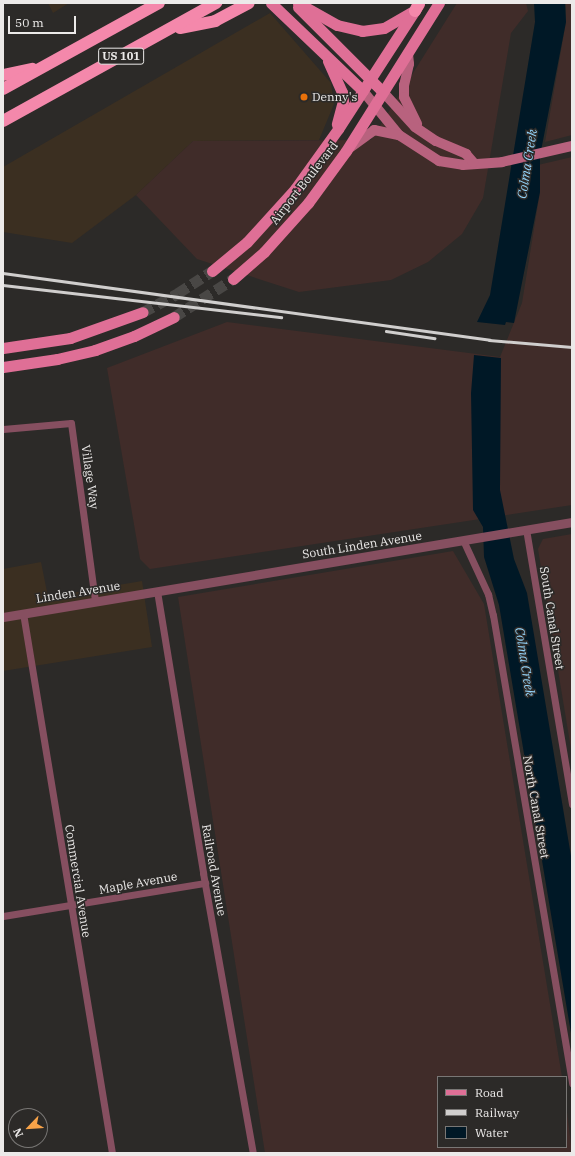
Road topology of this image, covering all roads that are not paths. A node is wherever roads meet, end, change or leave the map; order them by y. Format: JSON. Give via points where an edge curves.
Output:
{"nodes":[{"id":1,"x":159,"y":3,"type":"edge"},
{"id":2,"x":216,"y":3,"type":"edge"},
{"id":3,"x":250,"y":3,"type":"edge"},
{"id":4,"x":271,"y":3,"type":"edge"},
{"id":5,"x":293,"y":3,"type":"edge"},
{"id":6,"x":298,"y":3,"type":"edge"},
{"id":7,"x":439,"y":3,"type":"edge"},
{"id":8,"x":418,"y":6,"type":"edge"},
{"id":9,"x":168,"y":31,"type":"junction"},
{"id":10,"x":316,"y":45,"type":"junction"},
{"id":11,"x":408,"y":54,"type":"junction"},
{"id":12,"x":45,"y":66,"type":"junction"},
{"id":13,"x":3,"y":75,"type":"edge"},
{"id":14,"x":371,"y":79,"type":"junction"},
{"id":15,"x":5,"y":88,"type":"edge"},
{"id":16,"x":363,"y":90,"type":"junction"},
{"id":17,"x":382,"y":92,"type":"junction"},
{"id":18,"x":374,"y":105,"type":"junction"},
{"id":19,"x":3,"y":121,"type":"edge"},
{"id":20,"x":426,"y":135,"type":"junction"},
{"id":21,"x":398,"y":136,"type":"junction"},
{"id":22,"x":572,"y":146,"type":"edge"},
{"id":23,"x":324,"y":149,"type":"junction"},
{"id":24,"x":346,"y":151,"type":"junction"},
{"id":25,"x":473,"y":162,"type":"junction"},
{"id":26,"x":212,"y":271,"type":"tunnel mouth"},
{"id":27,"x":233,"y":279,"type":"tunnel mouth"},
{"id":28,"x":143,"y":312,"type":"tunnel mouth"},
{"id":29,"x":174,"y":317,"type":"tunnel mouth"},
{"id":30,"x":3,"y":348,"type":"edge"},
{"id":31,"x":3,"y":367,"type":"edge"},
{"id":32,"x":3,"y":429,"type":"edge"},
{"id":33,"x":572,"y":522,"type":"edge"},
{"id":34,"x":526,"y":529,"type":"junction"},
{"id":35,"x":463,"y":540,"type":"junction"},
{"id":36,"x":157,"y":592,"type":"junction"},
{"id":37,"x":95,"y":601,"type":"junction"},
{"id":38,"x":23,"y":613,"type":"junction"},
{"id":39,"x":3,"y":617,"type":"edge"},
{"id":40,"x":572,"y":800,"type":"edge"},
{"id":41,"x":205,"y":883,"type":"junction"},
{"id":42,"x":71,"y":906,"type":"junction"},
{"id":43,"x":3,"y":916,"type":"edge"},
{"id":44,"x":572,"y":1083,"type":"edge"},
{"id":45,"x":112,"y":1153,"type":"edge"},
{"id":46,"x":252,"y":1153,"type":"edge"}],
"edges":[{"from":1,"to":12,"type":"highway","number":"US 101"},
{"from":2,"to":9,"type":"highway","number":"US 101"},
{"from":3,"to":9,"type":"highway","via":[[214,20]]},
{"from":4,"to":10,"type":"main road"},
{"from":5,"to":14,"type":"main road"},
{"from":6,"to":8,"type":"main road","via":[[337,25],[362,31],[384,28]]},
{"from":7,"to":11,"type":"main road","name":"Airport Boulevard"},
{"from":8,"to":14,"type":"main road","name":"Airport Boulevard"},
{"from":9,"to":19,"type":"highway","number":"US 101"},
{"from":10,"to":16,"type":"main road"},
{"from":10,"to":23,"type":"main road","via":[[335,72],[342,94],[338,120]]},
{"from":11,"to":17,"type":"main road","name":"Airport Boulevard"},
{"from":11,"to":20,"type":"main road","via":[[404,97],[412,116]]},
{"from":12,"to":13,"type":"highway"},
{"from":12,"to":15,"type":"highway","number":"US 101"},
{"from":14,"to":16,"type":"main road","name":"Airport Boulevard"},
{"from":14,"to":17,"type":"main road"},
{"from":16,"to":18,"type":"main road"},
{"from":16,"to":23,"type":"main road","name":"Airport Boulevard"},
{"from":17,"to":18,"type":"main road","name":"Airport Boulevard"},
{"from":17,"to":20,"type":"main road"},
{"from":18,"to":21,"type":"main road"},
{"from":18,"to":24,"type":"main road","name":"Airport Boulevard"},
{"from":20,"to":25,"type":"main road","via":[[466,154]]},
{"from":21,"to":24,"type":"main road","via":[[374,130]]},
{"from":21,"to":25,"type":"main road","via":[[439,161],[463,165]]},
{"from":22,"to":25,"type":"main road","via":[[511,160]]},
{"from":23,"to":26,"type":"main road","name":"Airport Boulevard","via":[[279,209],[247,242]]},
{"from":24,"to":27,"type":"main road","name":"Airport Boulevard","via":[[292,222],[264,252]]},
{"from":28,"to":30,"type":"main road","via":[[70,338]]},
{"from":29,"to":31,"type":"main road","via":[[134,336],[95,350]]},
{"from":32,"to":37,"type":"street","name":"Village Way","via":[[71,423]]},
{"from":33,"to":34,"type":"street","name":"South Linden Avenue"},
{"from":34,"to":35,"type":"street","name":"South Linden Avenue"},
{"from":34,"to":40,"type":"street","name":"South Canal Street"},
{"from":35,"to":36,"type":"street","name":"South Linden Avenue"},
{"from":35,"to":44,"type":"street","name":"North Canal Street","via":[[488,594],[493,615]]},
{"from":36,"to":37,"type":"street","name":"Linden Avenue"},
{"from":36,"to":41,"type":"street","name":"Railroad Avenue"},
{"from":37,"to":38,"type":"street","name":"Linden Avenue"},
{"from":38,"to":39,"type":"street","name":"Linden Avenue"},
{"from":38,"to":42,"type":"street","name":"Commercial Avenue"},
{"from":41,"to":42,"type":"street","name":"Maple Avenue"},
{"from":41,"to":46,"type":"street","name":"Railroad Avenue"},
{"from":42,"to":43,"type":"street","name":"Maple Avenue"},
{"from":42,"to":45,"type":"street","name":"Commercial Avenue"}]}
